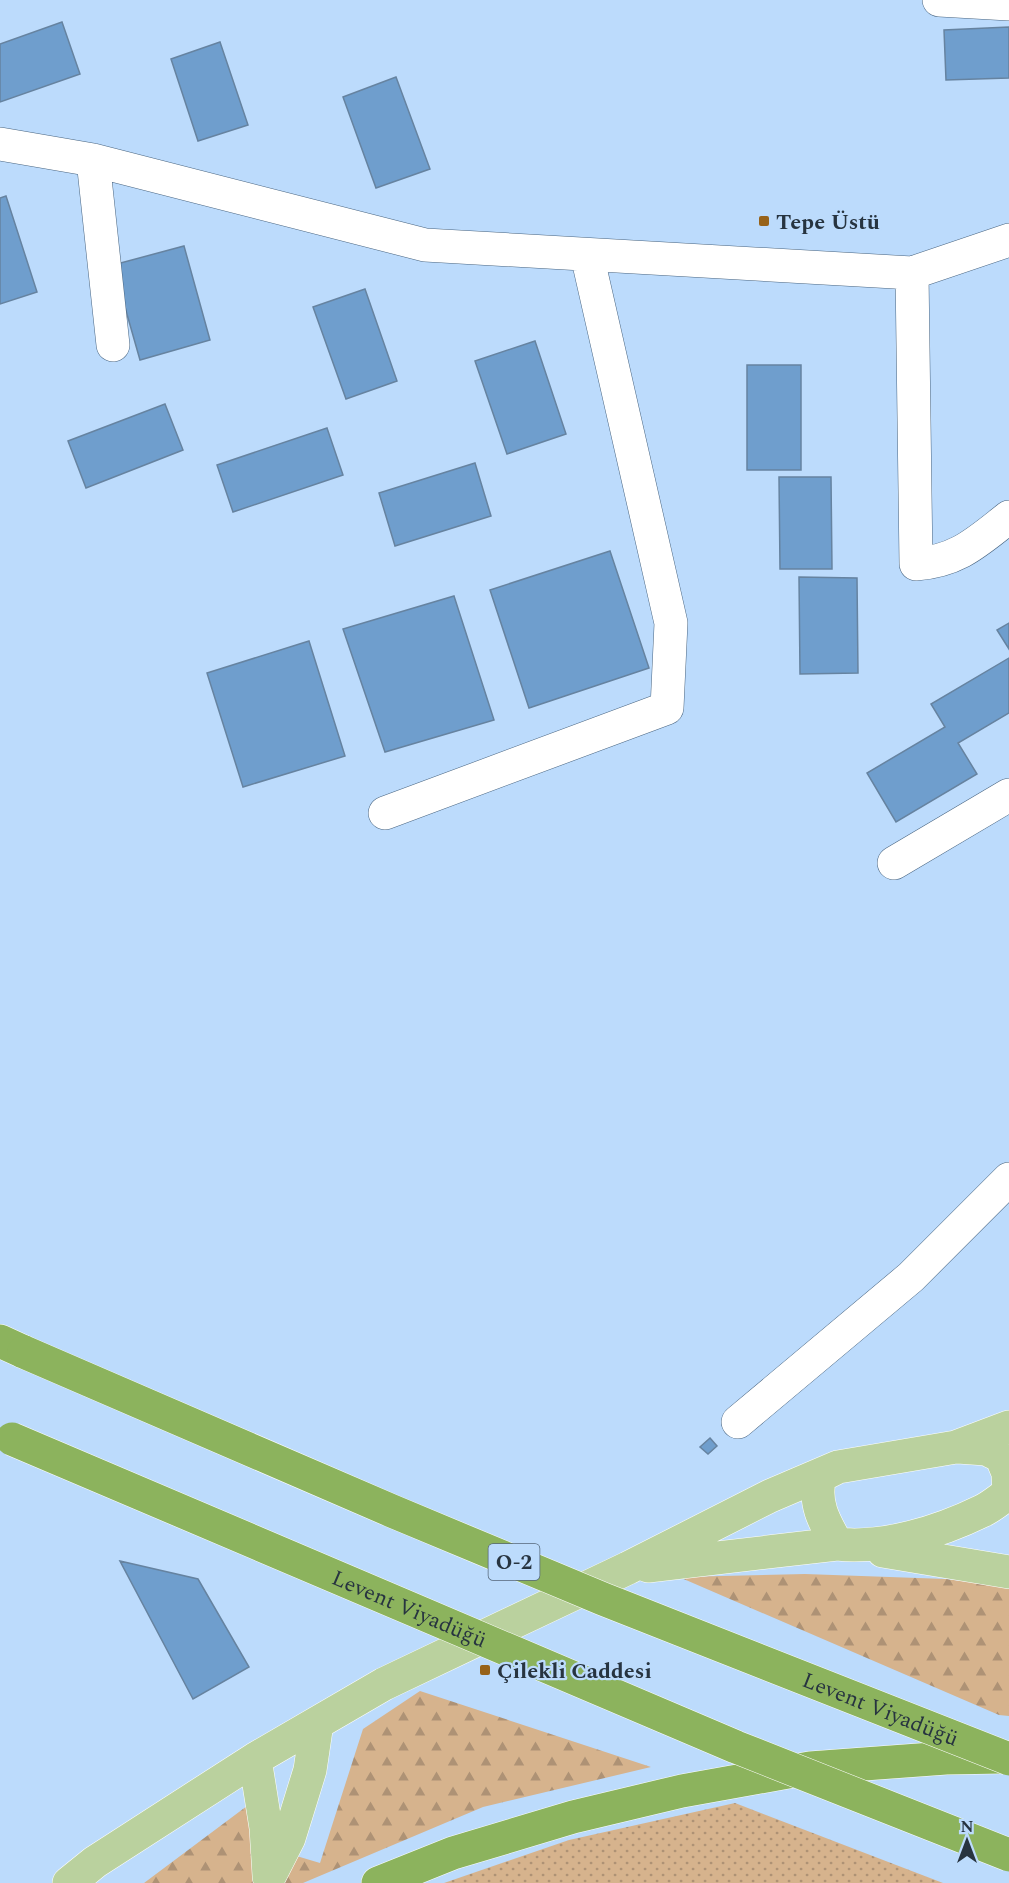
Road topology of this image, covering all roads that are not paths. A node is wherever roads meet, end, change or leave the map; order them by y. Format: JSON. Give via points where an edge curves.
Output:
{"nodes":[{"id":1,"x":939,"y":0,"type":"edge"},
{"id":2,"x":1009,"y":4,"type":"edge"},
{"id":3,"x":0,"y":144,"type":"edge"},
{"id":4,"x":93,"y":160,"type":"junction"},
{"id":5,"x":1009,"y":240,"type":"edge"},
{"id":6,"x":587,"y":255,"type":"junction"},
{"id":7,"x":912,"y":273,"type":"junction"},
{"id":8,"x":113,"y":345,"type":"dead end"},
{"id":9,"x":1009,"y":517,"type":"edge"},
{"id":10,"x":1009,"y":795,"type":"edge"},
{"id":11,"x":385,"y":813,"type":"dead end"},
{"id":12,"x":894,"y":864,"type":"dead end"},
{"id":13,"x":1009,"y":1179,"type":"edge"},
{"id":14,"x":12,"y":1346,"type":"edge"},
{"id":15,"x":738,"y":1422,"type":"dead end"},
{"id":16,"x":1009,"y":1427,"type":"edge"},
{"id":17,"x":6,"y":1437,"type":"edge"},
{"id":18,"x":956,"y":1447,"type":"junction"},
{"id":19,"x":838,"y":1467,"type":"junction"},
{"id":20,"x":1009,"y":1493,"type":"edge"},
{"id":21,"x":847,"y":1545,"type":"junction"},
{"id":22,"x":628,"y":1568,"type":"junction"},
{"id":23,"x":1009,"y":1572,"type":"edge"},
{"id":24,"x":317,"y":1723,"type":"junction"},
{"id":25,"x":1009,"y":1758,"type":"edge"},
{"id":26,"x":255,"y":1759,"type":"junction"},
{"id":27,"x":1009,"y":1855,"type":"edge"},
{"id":28,"x":69,"y":1883,"type":"edge"},
{"id":29,"x":378,"y":1883,"type":"edge"}],
"edges":[{"from":1,"to":2,"type":"street"},
{"from":3,"to":4,"type":"street"},
{"from":4,"to":6,"type":"street","via":[[425,245]]},
{"from":4,"to":8,"type":"street"},
{"from":5,"to":7,"type":"street"},
{"from":6,"to":7,"type":"street"},
{"from":6,"to":11,"type":"street","via":[[671,623],[667,708]]},
{"from":7,"to":9,"type":"street","via":[[916,564],[934,563],[962,552]]},
{"from":10,"to":12,"type":"street"},
{"from":13,"to":15,"type":"street","via":[[911,1276]]},
{"from":14,"to":25,"type":"highway","name":"Levent Viyadüğü","number":"O-2","bridge":true,"via":[[603,1599]]},
{"from":16,"to":18,"type":"main road"},
{"from":17,"to":27,"type":"highway","name":"Levent Viyadüğü","bridge":true,"via":[[736,1747]]},
{"from":18,"to":19,"type":"main road"},
{"from":18,"to":20,"type":"main road","via":[[986,1449],[1001,1456],[1008,1473]]},
{"from":19,"to":21,"type":"main road","via":[[820,1476],[819,1511],[823,1521]]},
{"from":19,"to":22,"type":"main road","via":[[770,1496]]},
{"from":20,"to":21,"type":"main road","via":[[983,1511],[921,1535]]},
{"from":21,"to":22,"type":"main road"},
{"from":21,"to":23,"type":"main road"},
{"from":22,"to":24,"type":"main road","via":[[384,1684]]},
{"from":24,"to":26,"type":"main road"},
{"from":24,"to":26,"type":"main road","via":[[310,1770],[289,1838],[269,1877]]},
{"from":25,"to":29,"type":"highway","via":[[945,1758],[810,1768],[682,1791],[573,1817],[453,1853]]},
{"from":26,"to":28,"type":"main road","via":[[95,1862]]}]}
